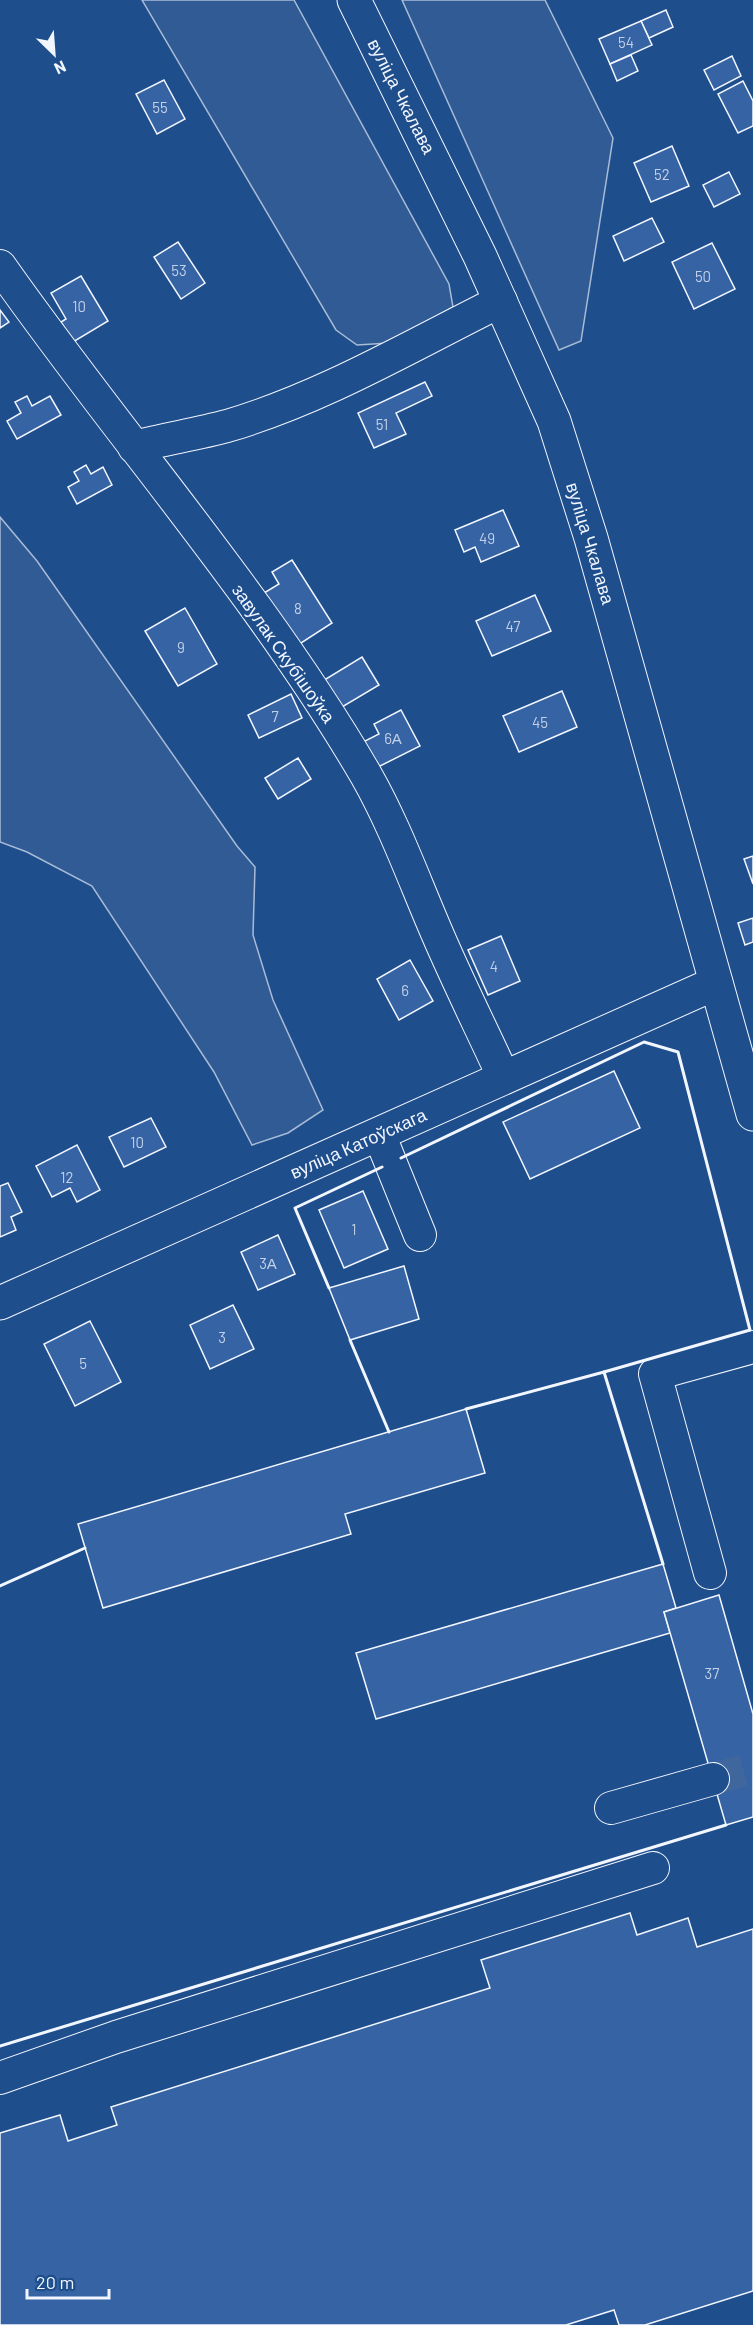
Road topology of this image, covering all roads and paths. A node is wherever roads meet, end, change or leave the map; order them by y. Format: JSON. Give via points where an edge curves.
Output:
{"nodes":[{"id":1,"x":354,"y":0,"type":"edge"},
{"id":2,"x":0,"y":266,"type":"edge"},
{"id":3,"x":501,"y":301,"type":"junction"},
{"id":4,"x":134,"y":447,"type":"junction"},
{"id":5,"x":716,"y":983,"type":"junction"},
{"id":6,"x":504,"y":1078,"type":"junction"},
{"id":7,"x":753,"y":1114,"type":"edge"},
{"id":8,"x":379,"y":1134,"type":"junction"},
{"id":9,"x":420,"y":1235,"type":"dead end"},
{"id":10,"x":0,"y":1303,"type":"edge"},
{"id":11,"x":753,"y":1347,"type":"edge"},
{"id":12,"x":710,"y":1573,"type":"dead end"},
{"id":13,"x":713,"y":1779,"type":"tunnel mouth"},
{"id":14,"x":611,"y":1808,"type":"dead end"},
{"id":15,"x":653,"y":1868,"type":"dead end"},
{"id":16,"x":0,"y":2078,"type":"edge"}],
"edges":[{"from":1,"to":3,"type":"main road","name":"вуліца Чкалава"},
{"from":2,"to":4,"type":"street","name":"завулак Скубішоўка"},
{"from":3,"to":4,"type":"street","via":[[383,362],[288,403],[227,426]]},
{"from":3,"to":5,"type":"main road","name":"вуліца Чкалава","via":[[554,421],[591,538]]},
{"from":4,"to":6,"type":"street","name":"завулак Скубішоўка","via":[[303,674],[367,777],[400,841]]},
{"from":5,"to":6,"type":"main road","name":"вуліца Катоўскага"},
{"from":5,"to":7,"type":"main road","name":"вуліца Чкалава"},
{"from":6,"to":8,"type":"main road","name":"вуліца Катоўскага"},
{"from":8,"to":9,"type":"street"},
{"from":8,"to":10,"type":"main road","name":"вуліца Катоўскага"},
{"from":11,"to":12,"type":"street","via":[[655,1374]]},
{"from":13,"to":14,"type":"street"},
{"from":15,"to":16,"type":"street","via":[[116,2037]]}]}
